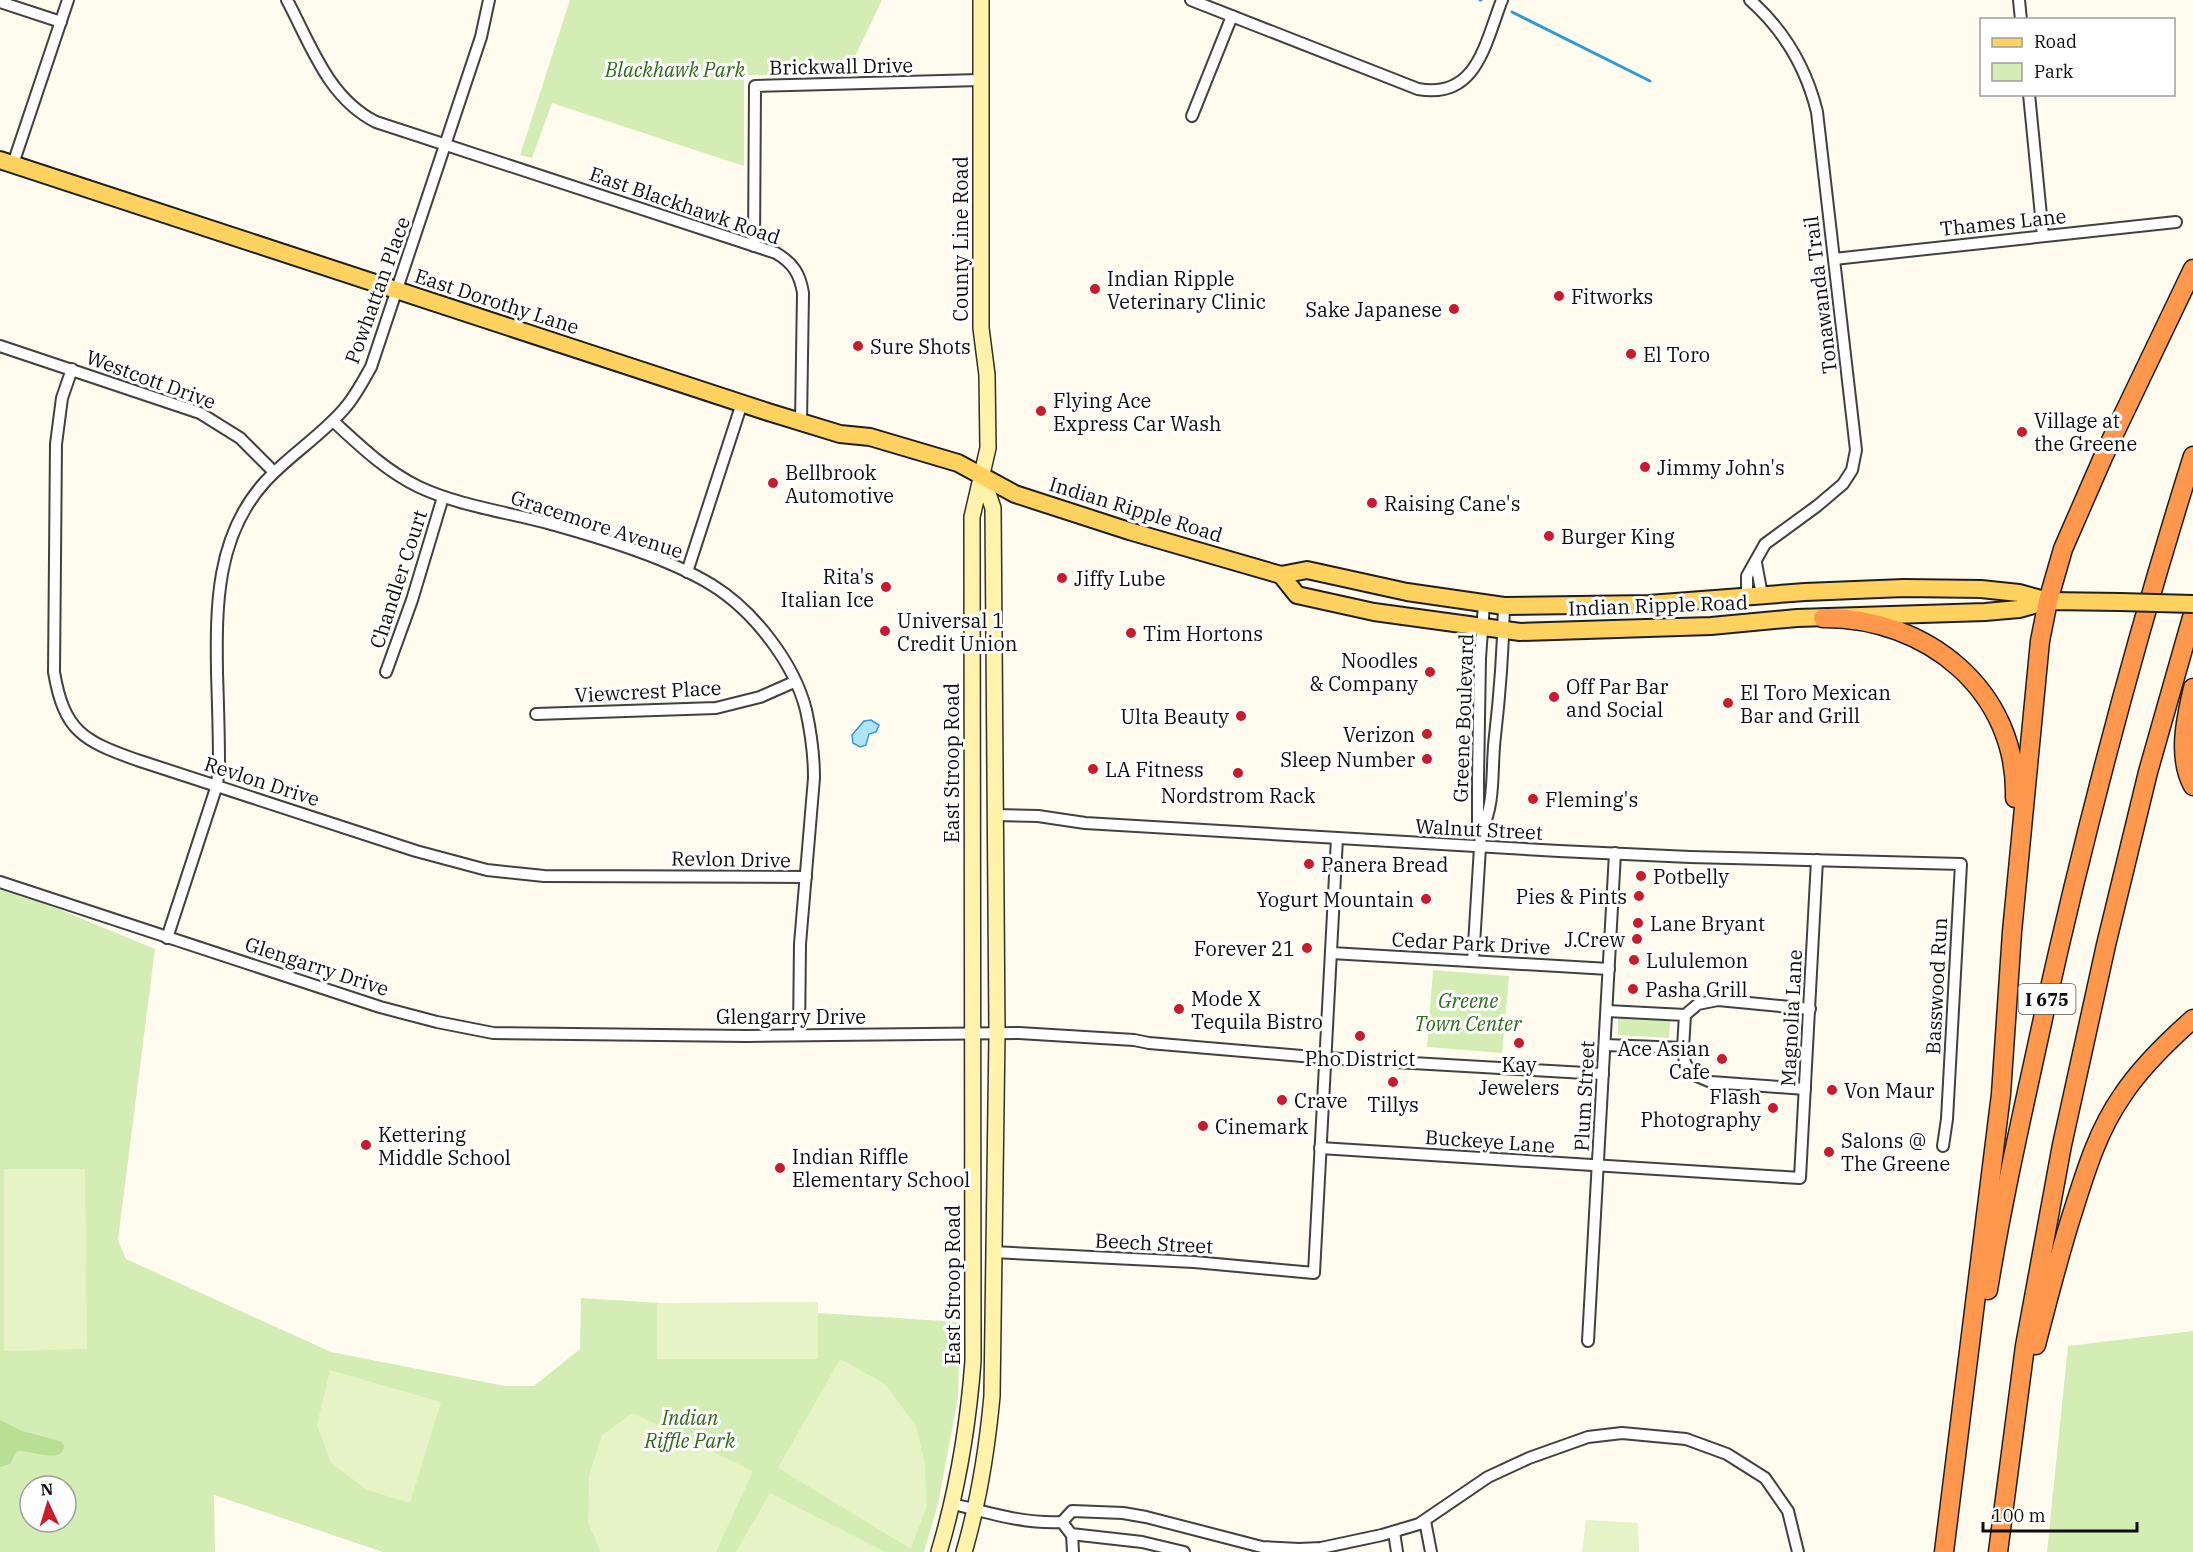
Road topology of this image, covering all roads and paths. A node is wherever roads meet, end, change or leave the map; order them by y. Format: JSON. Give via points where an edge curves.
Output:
{"nodes":[{"id":1,"x":68,"y":0,"type":"edge"},
{"id":2,"x":287,"y":0,"type":"edge"},
{"id":3,"x":489,"y":0,"type":"edge"},
{"id":4,"x":981,"y":0,"type":"edge"},
{"id":5,"x":1191,"y":0,"type":"edge"},
{"id":6,"x":1502,"y":0,"type":"edge"},
{"id":7,"x":1750,"y":0,"type":"edge"},
{"id":8,"x":2019,"y":0,"type":"edge"},
{"id":9,"x":0,"y":2,"type":"edge"},
{"id":10,"x":1232,"y":16,"type":"junction"},
{"id":11,"x":2021,"y":18,"type":"edge"},
{"id":12,"x":61,"y":22,"type":"junction"},
{"id":13,"x":980,"y":80,"type":"junction"},
{"id":14,"x":2029,"y":96,"type":"edge"},
{"id":15,"x":1192,"y":116,"type":"dead end"},
{"id":16,"x":446,"y":144,"type":"junction"},
{"id":17,"x":7,"y":162,"type":"edge"},
{"id":18,"x":2176,"y":222,"type":"dead end"},
{"id":19,"x":2043,"y":236,"type":"junction"},
{"id":20,"x":754,"y":246,"type":"junction"},
{"id":21,"x":1834,"y":259,"type":"junction"},
{"id":22,"x":2193,"y":269,"type":"edge"},
{"id":23,"x":397,"y":291,"type":"junction"},
{"id":24,"x":0,"y":346,"type":"edge"},
{"id":25,"x":72,"y":369,"type":"junction"},
{"id":26,"x":742,"y":403,"type":"junction"},
{"id":27,"x":333,"y":421,"type":"junction"},
{"id":28,"x":801,"y":422,"type":"junction"},
{"id":29,"x":2193,"y":456,"type":"edge"},
{"id":30,"x":274,"y":472,"type":"junction"},
{"id":31,"x":982,"y":476,"type":"junction"},
{"id":32,"x":443,"y":497,"type":"junction"},
{"id":33,"x":1756,"y":562,"type":"junction"},
{"id":34,"x":687,"y":572,"type":"junction"},
{"id":35,"x":1281,"y":575,"type":"junction"},
{"id":36,"x":1754,"y":596,"type":"junction"},
{"id":37,"x":2048,"y":601,"type":"junction"},
{"id":38,"x":2158,"y":603,"type":"junction"},
{"id":39,"x":1484,"y":604,"type":"junction"},
{"id":40,"x":2193,"y":604,"type":"edge"},
{"id":41,"x":1504,"y":606,"type":"junction"},
{"id":42,"x":2193,"y":613,"type":"edge"},
{"id":43,"x":1823,"y":618,"type":"junction"},
{"id":44,"x":1711,"y":626,"type":"junction"},
{"id":45,"x":1484,"y":627,"type":"junction"},
{"id":46,"x":1504,"y":629,"type":"junction"},
{"id":47,"x":993,"y":649,"type":"junction"},
{"id":48,"x":972,"y":671,"type":"junction"},
{"id":49,"x":386,"y":672,"type":"dead end"},
{"id":50,"x":794,"y":682,"type":"junction"},
{"id":51,"x":2193,"y":688,"type":"edge"},
{"id":52,"x":536,"y":714,"type":"dead end"},
{"id":53,"x":994,"y":724,"type":"junction"},
{"id":54,"x":217,"y":785,"type":"junction"},
{"id":55,"x":2193,"y":786,"type":"edge"},
{"id":56,"x":995,"y":815,"type":"junction"},
{"id":57,"x":1481,"y":831,"type":"junction"},
{"id":58,"x":1337,"y":838,"type":"junction"},
{"id":59,"x":1480,"y":847,"type":"junction"},
{"id":60,"x":1615,"y":853,"type":"junction"},
{"id":61,"x":1817,"y":860,"type":"junction"},
{"id":62,"x":1961,"y":864,"type":"joint"},
{"id":63,"x":806,"y":878,"type":"junction"},
{"id":64,"x":0,"y":882,"type":"edge"},
{"id":65,"x":2012,"y":932,"type":"junction"},
{"id":66,"x":167,"y":938,"type":"junction"},
{"id":67,"x":1331,"y":953,"type":"junction"},
{"id":68,"x":1473,"y":961,"type":"junction"},
{"id":69,"x":1609,"y":969,"type":"junction"},
{"id":70,"x":1810,"y":1009,"type":"junction"},
{"id":71,"x":1607,"y":1011,"type":"junction"},
{"id":72,"x":1685,"y":1015,"type":"junction"},
{"id":73,"x":2193,"y":1019,"type":"edge"},
{"id":74,"x":973,"y":1033,"type":"junction"},
{"id":75,"x":997,"y":1033,"type":"junction"},
{"id":76,"x":799,"y":1035,"type":"junction"},
{"id":77,"x":1605,"y":1045,"type":"junction"},
{"id":78,"x":1683,"y":1048,"type":"junction"},
{"id":79,"x":1325,"y":1058,"type":"junction"},
{"id":80,"x":1603,"y":1074,"type":"junction"},
{"id":81,"x":1805,"y":1089,"type":"junction"},
{"id":82,"x":1943,"y":1146,"type":"dead end"},
{"id":83,"x":1320,"y":1148,"type":"junction"},
{"id":84,"x":1598,"y":1166,"type":"junction"},
{"id":85,"x":1800,"y":1178,"type":"joint"},
{"id":86,"x":993,"y":1252,"type":"junction"},
{"id":87,"x":1588,"y":1341,"type":"dead end"},
{"id":88,"x":2008,"y":1470,"type":"junction"},
{"id":89,"x":953,"y":1504,"type":"junction"},
{"id":90,"x":976,"y":1510,"type":"junction"},
{"id":91,"x":1425,"y":1521,"type":"junction"},
{"id":92,"x":1062,"y":1522,"type":"junction"},
{"id":93,"x":1394,"y":1532,"type":"junction"},
{"id":94,"x":1072,"y":1534,"type":"junction"},
{"id":95,"x":939,"y":1552,"type":"edge"},
{"id":96,"x":964,"y":1552,"type":"edge"},
{"id":97,"x":1073,"y":1552,"type":"edge"},
{"id":98,"x":1184,"y":1552,"type":"edge"},
{"id":99,"x":1397,"y":1552,"type":"edge"},
{"id":100,"x":1431,"y":1552,"type":"edge"},
{"id":101,"x":1798,"y":1552,"type":"edge"},
{"id":102,"x":1945,"y":1552,"type":"edge"},
{"id":103,"x":1998,"y":1552,"type":"edge"}],
"edges":[{"from":1,"to":12,"type":"street"},
{"from":2,"to":16,"type":"street","name":"East Blackhawk Road","via":[[328,79],[353,108],[376,122]]},
{"from":3,"to":16,"type":"street","name":"Powhattan Place"},
{"from":4,"to":13,"type":"main road","name":"County Line Road"},
{"from":5,"to":10,"type":"street"},
{"from":6,"to":10,"type":"street","via":[[1471,73],[1458,85],[1435,91],[1418,89]]},
{"from":7,"to":21,"type":"street","name":"Tonawanda Trail","via":[[1793,49],[1812,90]]},
{"from":8,"to":11,"type":"street"},
{"from":9,"to":12,"type":"street"},
{"from":10,"to":15,"type":"street"},
{"from":12,"to":17,"type":"street"},
{"from":13,"to":20,"type":"street","name":"Brickwall Drive","via":[[754,86]]},
{"from":13,"to":31,"type":"main road","name":"County Line Road","via":[[981,328],[987,375],[988,447]]},
{"from":14,"to":19,"type":"street"},
{"from":16,"to":20,"type":"street","name":"East Blackhawk Road"},
{"from":16,"to":23,"type":"street","name":"Powhattan Place"},
{"from":17,"to":23,"type":"main road","name":"East Dorothy Lane"},
{"from":18,"to":19,"type":"street","name":"Thames Lane"},
{"from":19,"to":21,"type":"street","name":"Thames Lane"},
{"from":20,"to":28,"type":"street","name":"East Blackhawk Road","via":[[785,258],[801,279]]},
{"from":21,"to":33,"type":"street","name":"Tonawanda Trail","via":[[1856,462],[1843,484],[1765,543]]},
{"from":22,"to":37,"type":"highway","via":[[2104,455],[2068,538]]},
{"from":23,"to":26,"type":"main road","name":"East Dorothy Lane"},
{"from":23,"to":27,"type":"street","name":"Powhattan Place","via":[[370,367],[357,392]]},
{"from":24,"to":25,"type":"street","name":"Westcott Drive"},
{"from":25,"to":30,"type":"street","name":"Westcott Drive","via":[[200,413],[240,438]]},
{"from":25,"to":54,"type":"street","name":"Revlon Drive","via":[[62,398],[56,444],[54,672],[62,708],[79,731],[100,747]]},
{"from":26,"to":28,"type":"main road","name":"East Dorothy Lane"},
{"from":26,"to":34,"type":"street"},
{"from":27,"to":30,"type":"street","name":"Powhattan Place"},
{"from":27,"to":32,"type":"street","name":"Gracemore Avenue","via":[[384,466]]},
{"from":28,"to":31,"type":"main road","name":"East Dorothy Lane","via":[[958,463]]},
{"from":29,"to":102,"type":"highway","number":"I 675","via":[[2106,751],[2064,924],[2002,1201]]},
{"from":30,"to":54,"type":"street","name":"Powhattan Place","via":[[237,526],[222,566],[216,618]]},
{"from":31,"to":35,"type":"main road","name":"Indian Ripple Road","via":[[1015,494]]},
{"from":31,"to":47,"type":"main road","name":"East Stroop Road","via":[[993,508]]},
{"from":31,"to":48,"type":"main road","name":"East Stroop Road","via":[[972,517]]},
{"from":32,"to":34,"type":"street","name":"Gracemore Avenue","via":[[572,530]]},
{"from":32,"to":49,"type":"street","name":"Chandler Court"},
{"from":33,"to":36,"type":"street"},
{"from":33,"to":36,"type":"street","name":"Tonawanda Trail","via":[[1747,576]]},
{"from":34,"to":50,"type":"street","name":"Gracemore Avenue","via":[[713,585],[752,617],[781,655]]},
{"from":35,"to":39,"type":"main road","name":"Indian Ripple Road","via":[[1307,570]]},
{"from":35,"to":45,"type":"main road","name":"Indian Ripple Road","via":[[1298,595],[1374,612]]},
{"from":36,"to":37,"type":"main road","name":"Indian Ripple Road","via":[[1904,588],[2019,593]]},
{"from":36,"to":41,"type":"main road","name":"Indian Ripple Road","via":[[1649,604]]},
{"from":36,"to":44,"type":"main road","via":[[1752,613],[1725,615]]},
{"from":37,"to":38,"type":"main road","name":"Indian Ripple Road","bridge":true},
{"from":37,"to":43,"type":"main road","name":"Indian Ripple Road","via":[[1985,612]]},
{"from":37,"to":65,"type":"highway","via":[[2040,641]]},
{"from":38,"to":40,"type":"main road","name":"Indian Ripple Road","bridge":true},
{"from":38,"to":42,"type":"highway","bridge":true},
{"from":39,"to":41,"type":"main road","name":"Indian Ripple Road"},
{"from":39,"to":45,"type":"street","name":"Greene Boulevard"},
{"from":41,"to":46,"type":"street","name":"Greene Boulevard"},
{"from":42,"to":88,"type":"highway","number":"I 675","via":[[2145,783],[2062,1145],[2025,1346]]},
{"from":43,"to":44,"type":"main road","name":"Indian Ripple Road"},
{"from":43,"to":65,"type":"highway","via":[[1870,623],[1932,648],[1969,676],[1996,712],[2012,754],[2015,780]]},
{"from":44,"to":46,"type":"main road","name":"Indian Ripple Road","via":[[1520,632]]},
{"from":45,"to":46,"type":"main road","name":"Indian Ripple Road"},
{"from":45,"to":57,"type":"street","name":"Greene Boulevard","via":[[1478,779]]},
{"from":46,"to":57,"type":"street","name":"Greene Boulevard","via":[[1492,784]]},
{"from":47,"to":48,"type":"main road","via":[[984,664]]},
{"from":47,"to":53,"type":"main road","name":"East Stroop Road"},
{"from":48,"to":53,"type":"main road","via":[[982,682],[982,699]]},
{"from":48,"to":74,"type":"main road","name":"East Stroop Road"},
{"from":50,"to":52,"type":"street","name":"Viewcrest Place","via":[[760,697],[716,708]]},
{"from":50,"to":63,"type":"street","name":"Gracemore Avenue","via":[[805,708],[814,757]]},
{"from":51,"to":55,"type":"highway","via":[[2185,719],[2185,759]]},
{"from":53,"to":56,"type":"main road","name":"East Stroop Road"},
{"from":54,"to":63,"type":"street","name":"Revlon Drive","via":[[416,851],[487,870],[544,876]]},
{"from":54,"to":66,"type":"street","name":"Powhattan Place"},
{"from":56,"to":58,"type":"street","name":"Walnut Street"},
{"from":56,"to":75,"type":"main road","name":"East Stroop Road"},
{"from":57,"to":59,"type":"street","name":"Greene Boulevard"},
{"from":58,"to":59,"type":"street","name":"Walnut Street"},
{"from":58,"to":67,"type":"street"},
{"from":59,"to":60,"type":"street","name":"Walnut Street"},
{"from":59,"to":68,"type":"street","name":"Greene Boulevard"},
{"from":60,"to":61,"type":"street","name":"Walnut Street"},
{"from":60,"to":69,"type":"street","name":"Plum Street"},
{"from":61,"to":62,"type":"street","name":"Walnut Street"},
{"from":61,"to":70,"type":"street","name":"Magnolia Lane"},
{"from":62,"to":82,"type":"street","name":"Basswood Run"},
{"from":63,"to":76,"type":"street","name":"Gracemore Avenue","via":[[800,944]]},
{"from":64,"to":66,"type":"street","name":"Glengarry Drive"},
{"from":65,"to":102,"type":"highway","via":[[2001,1094]]},
{"from":66,"to":76,"type":"street","name":"Glengarry Drive","via":[[380,1007],[493,1033]]},
{"from":67,"to":68,"type":"street","name":"Cedar Park Drive"},
{"from":67,"to":79,"type":"street"},
{"from":68,"to":69,"type":"street","name":"Cedar Park Drive"},
{"from":69,"to":71,"type":"street","name":"Plum Street"},
{"from":70,"to":72,"type":"street","via":[[1718,1000],[1698,1004]]},
{"from":70,"to":81,"type":"street","name":"Magnolia Lane"},
{"from":71,"to":72,"type":"street"},
{"from":71,"to":77,"type":"street","name":"Plum Street"},
{"from":72,"to":78,"type":"street"},
{"from":73,"to":88,"type":"highway","via":[[2129,1086],[2096,1144],[2057,1262]]},
{"from":74,"to":75,"type":"street","name":"Glengarry Drive"},
{"from":74,"to":76,"type":"street","name":"Glengarry Drive"},
{"from":74,"to":89,"type":"main road","name":"East Stroop Road","via":[[973,1361],[966,1436]]},
{"from":75,"to":79,"type":"street","name":"Glengarry Drive","via":[[1072,1035]]},
{"from":75,"to":86,"type":"main road","name":"East Stroop Road"},
{"from":77,"to":78,"type":"street"},
{"from":77,"to":80,"type":"street","name":"Plum Street"},
{"from":78,"to":81,"type":"street","via":[[1692,1074],[1711,1082]]},
{"from":79,"to":80,"type":"street","name":"Glengarry Drive"},
{"from":79,"to":83,"type":"street"},
{"from":80,"to":84,"type":"street","name":"Plum Street"},
{"from":81,"to":85,"type":"street","name":"Magnolia Lane"},
{"from":83,"to":84,"type":"street","name":"Buckeye Lane"},
{"from":83,"to":86,"type":"street","name":"Beech Street","via":[[1314,1273],[1194,1262]]},
{"from":84,"to":85,"type":"street","name":"Buckeye Lane"},
{"from":84,"to":87,"type":"street","name":"Plum Street"},
{"from":86,"to":90,"type":"main road","name":"East Stroop Road","via":[[992,1396]]},
{"from":88,"to":103,"type":"highway","number":"I 675"},
{"from":89,"to":90,"type":"street"},
{"from":89,"to":95,"type":"main road","name":"East Stroop Road"},
{"from":90,"to":92,"type":"street","via":[[1021,1521]]},
{"from":90,"to":96,"type":"main road","name":"East Stroop Road"},
{"from":91,"to":93,"type":"street"},
{"from":91,"to":100,"type":"street"},
{"from":91,"to":101,"type":"street","via":[[1488,1477],[1529,1458],[1588,1437],[1622,1433],[1686,1439],[1727,1454],[1765,1478],[1788,1511]]},
{"from":92,"to":93,"type":"street","via":[[1072,1511],[1127,1514],[1284,1549],[1321,1548]]},
{"from":92,"to":94,"type":"street"},
{"from":93,"to":99,"type":"street"},
{"from":94,"to":97,"type":"street"},
{"from":94,"to":98,"type":"street","via":[[1142,1542]]}]}
